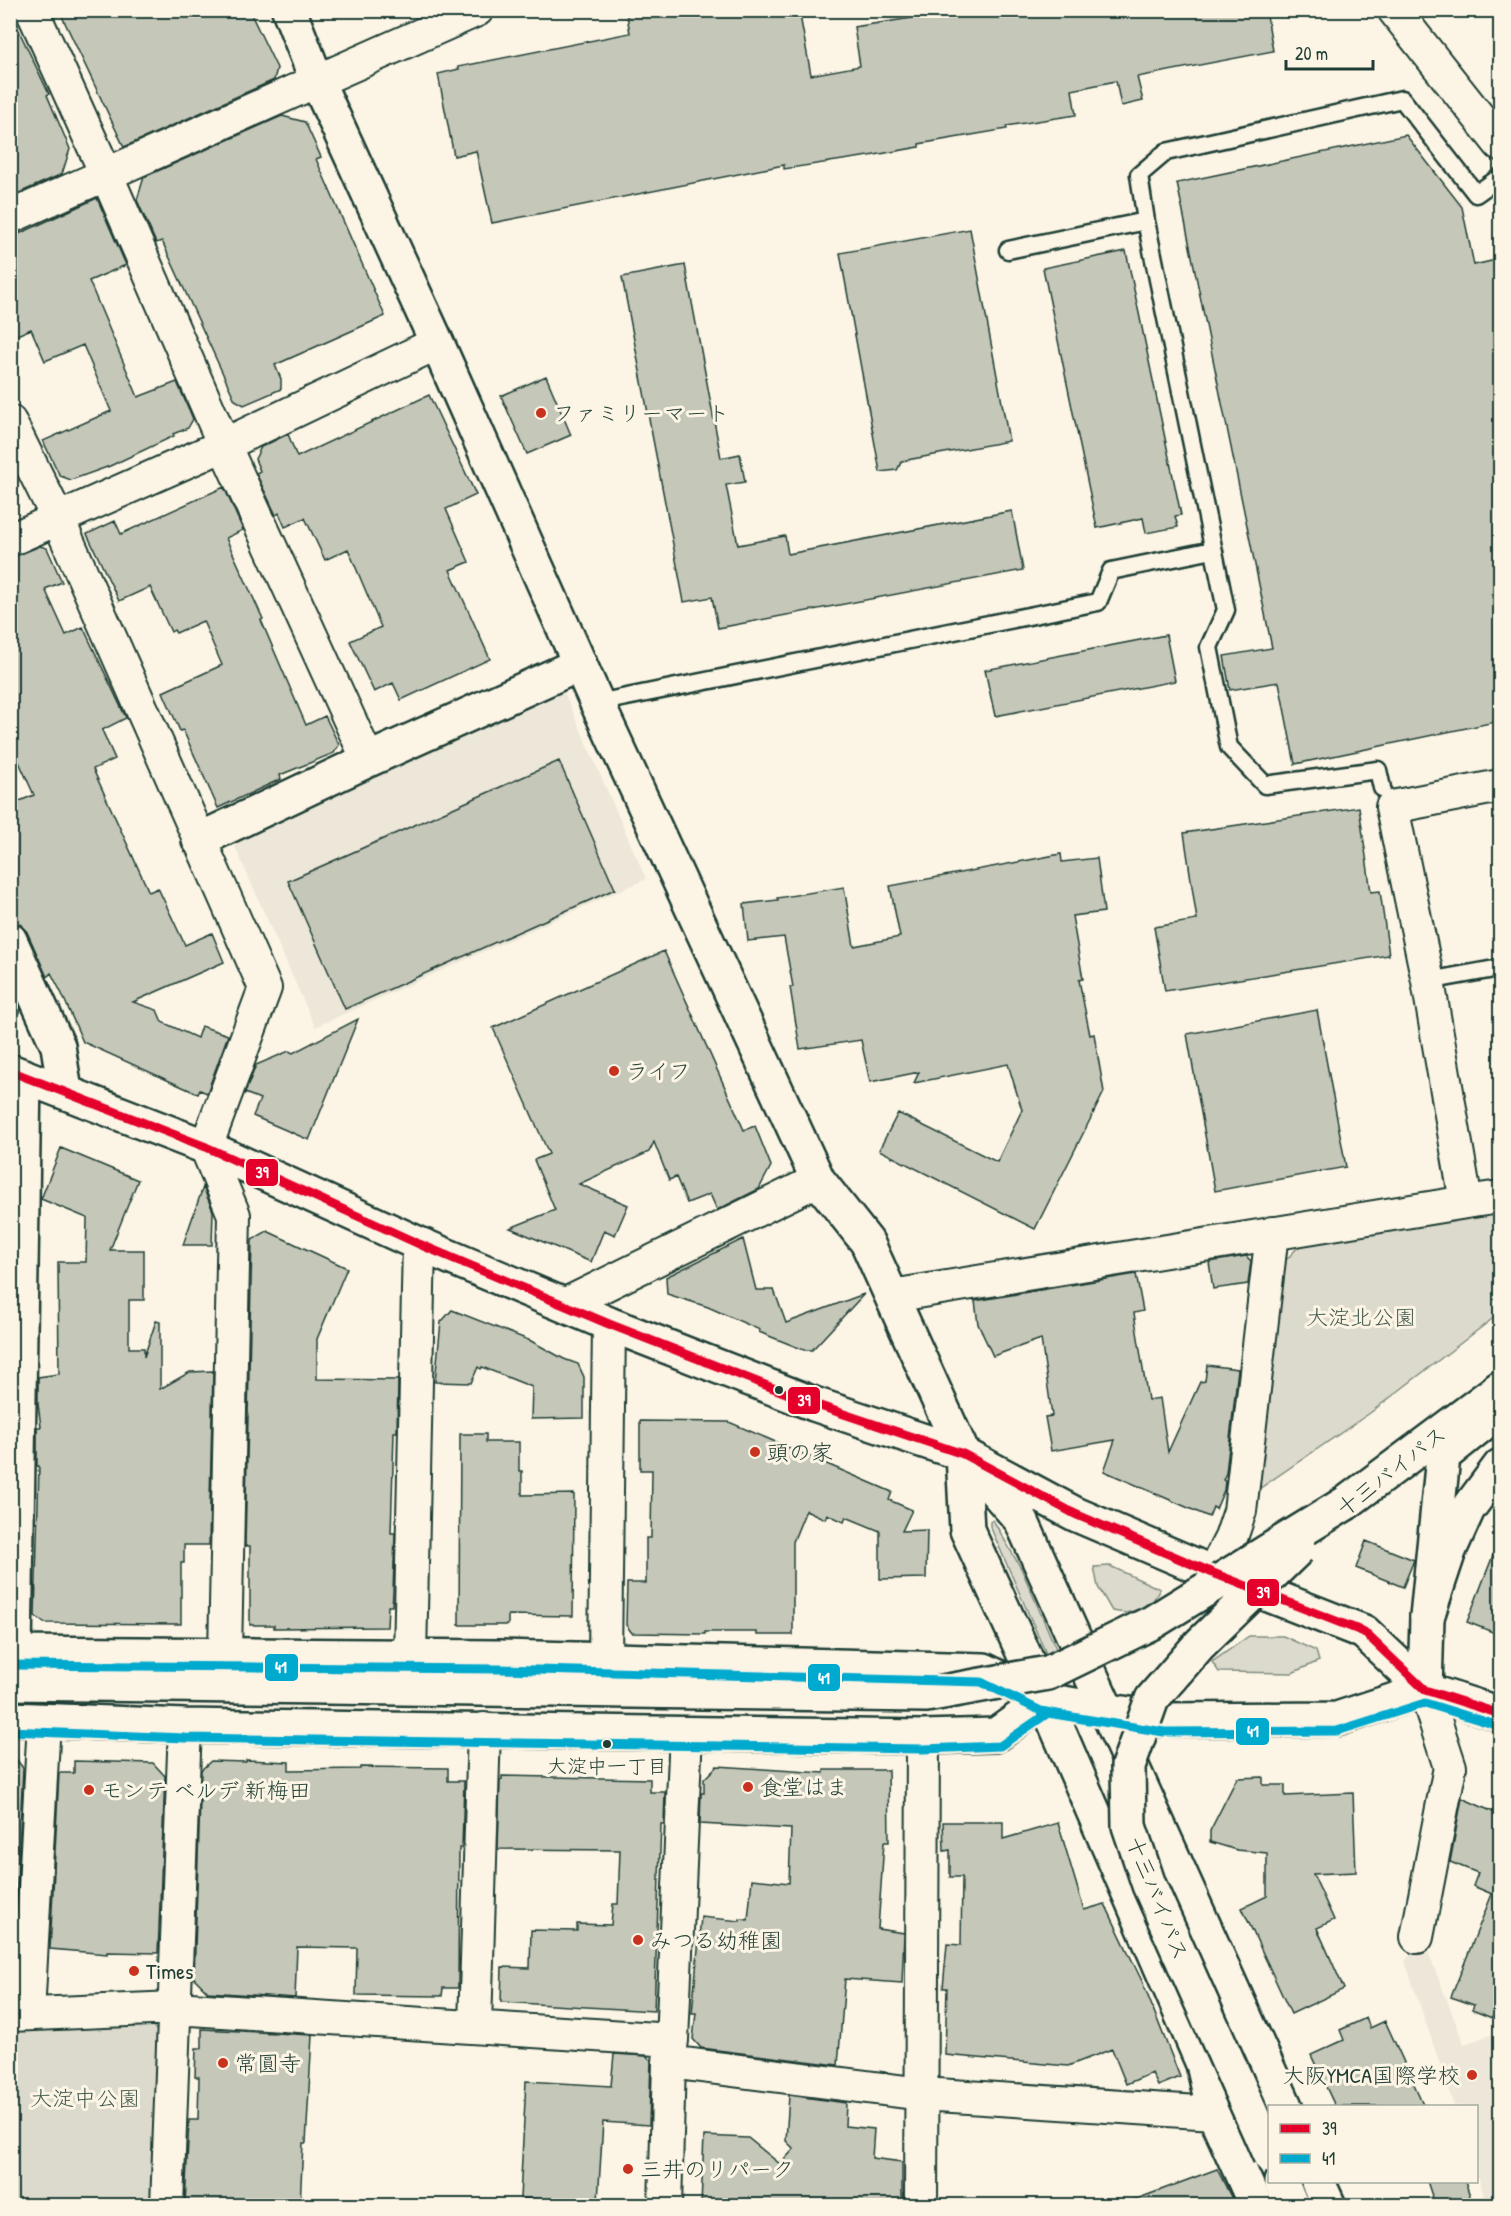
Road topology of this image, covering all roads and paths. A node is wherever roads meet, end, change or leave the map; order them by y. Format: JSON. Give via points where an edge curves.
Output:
{"nodes":[{"id":1,"x":32,"y":10,"type":"edge"},
{"id":2,"x":289,"y":10,"type":"edge"},
{"id":3,"x":477,"y":10,"type":"edge"},
{"id":4,"x":1394,"y":10,"type":"edge"},
{"id":5,"x":317,"y":81,"type":"junction"},
{"id":6,"x":1500,"y":144,"type":"edge"},
{"id":7,"x":107,"y":176,"type":"junction"},
{"id":8,"x":1500,"y":177,"type":"edge"},
{"id":9,"x":10,"y":217,"type":"edge"},
{"id":10,"x":1146,"y":221,"type":"junction"},
{"id":11,"x":1008,"y":250,"type":"dead end"},
{"id":12,"x":437,"y":343,"type":"junction"},
{"id":13,"x":10,"y":422,"type":"edge"},
{"id":14,"x":224,"y":445,"type":"junction"},
{"id":15,"x":58,"y":519,"type":"junction"},
{"id":16,"x":10,"y":540,"type":"edge"},
{"id":17,"x":1214,"y":550,"type":"junction"},
{"id":18,"x":580,"y":664,"type":"junction"},
{"id":19,"x":597,"y":703,"type":"junction"},
{"id":20,"x":368,"y":760,"type":"junction"},
{"id":21,"x":1500,"y":786,"type":"edge"},
{"id":22,"x":1382,"y":788,"type":"dead end"},
{"id":23,"x":199,"y":840,"type":"junction"},
{"id":24,"x":10,"y":940,"type":"edge"},
{"id":25,"x":1500,"y":968,"type":"edge"},
{"id":26,"x":1428,"y":981,"type":"junction"},
{"id":27,"x":17,"y":1073,"type":"edge"},
{"id":28,"x":65,"y":1090,"type":"junction"},
{"id":29,"x":206,"y":1148,"type":"junction"},
{"id":30,"x":818,"y":1180,"type":"junction"},
{"id":31,"x":1500,"y":1197,"type":"edge"},
{"id":32,"x":1466,"y":1202,"type":"junction"},
{"id":33,"x":1272,"y":1233,"type":"junction"},
{"id":34,"x":419,"y":1244,"type":"junction"},
{"id":35,"x":892,"y":1296,"type":"junction"},
{"id":36,"x":566,"y":1304,"type":"junction"},
{"id":37,"x":609,"y":1324,"type":"junction"},
{"id":38,"x":1500,"y":1388,"type":"edge"},
{"id":39,"x":1500,"y":1410,"type":"edge"},
{"id":40,"x":963,"y":1454,"type":"junction"},
{"id":41,"x":1495,"y":1473,"type":"edge"},
{"id":42,"x":1346,"y":1503,"type":"junction"},
{"id":43,"x":1213,"y":1573,"type":"junction"},
{"id":44,"x":1427,"y":1617,"type":"junction"},
{"id":45,"x":225,"y":1654,"type":"junction"},
{"id":46,"x":410,"y":1657,"type":"junction"},
{"id":47,"x":604,"y":1659,"type":"junction"},
{"id":48,"x":12,"y":1663,"type":"edge"},
{"id":49,"x":1425,"y":1690,"type":"junction"},
{"id":50,"x":1045,"y":1700,"type":"junction"},
{"id":51,"x":1106,"y":1710,"type":"junction"},
{"id":52,"x":1500,"y":1714,"type":"edge"},
{"id":53,"x":10,"y":1719,"type":"edge"},
{"id":54,"x":44,"y":1721,"type":"junction"},
{"id":55,"x":185,"y":1726,"type":"junction"},
{"id":56,"x":484,"y":1729,"type":"junction"},
{"id":57,"x":686,"y":1733,"type":"junction"},
{"id":58,"x":923,"y":1737,"type":"junction"},
{"id":59,"x":1417,"y":1937,"type":"dead end"},
{"id":60,"x":175,"y":2008,"type":"junction"},
{"id":61,"x":19,"y":2015,"type":"edge"},
{"id":62,"x":475,"y":2026,"type":"junction"},
{"id":63,"x":670,"y":2051,"type":"junction"},
{"id":64,"x":922,"y":2094,"type":"junction"},
{"id":65,"x":1285,"y":2105,"type":"edge"},
{"id":66,"x":1214,"y":2113,"type":"junction"},
{"id":67,"x":1268,"y":2154,"type":"edge"},
{"id":68,"x":1282,"y":2183,"type":"edge"},
{"id":69,"x":1319,"y":2183,"type":"edge"},
{"id":70,"x":167,"y":2205,"type":"edge"},
{"id":71,"x":665,"y":2205,"type":"edge"},
{"id":72,"x":921,"y":2205,"type":"edge"},
{"id":73,"x":1256,"y":2205,"type":"edge"},
{"id":74,"x":1292,"y":2205,"type":"edge"},
{"id":75,"x":1329,"y":2205,"type":"edge"}],
"edges":[{"from":1,"to":7,"type":"street"},
{"from":2,"to":5,"type":"main road"},
{"from":3,"to":5,"type":"street"},
{"from":4,"to":6,"type":"street"},
{"from":5,"to":7,"type":"street"},
{"from":5,"to":12,"type":"main road"},
{"from":7,"to":9,"type":"street"},
{"from":7,"to":14,"type":"street"},
{"from":8,"to":10,"type":"lane","via":[[1476,194],[1402,99],[1166,152],[1139,175]]},
{"from":10,"to":11,"type":"lane"},
{"from":10,"to":17,"type":"lane"},
{"from":12,"to":14,"type":"street"},
{"from":12,"to":18,"type":"main road"},
{"from":13,"to":15,"type":"street"},
{"from":14,"to":15,"type":"street"},
{"from":14,"to":20,"type":"street"},
{"from":15,"to":16,"type":"street"},
{"from":15,"to":23,"type":"street"},
{"from":17,"to":19,"type":"lane","via":[[1111,571],[1098,602]]},
{"from":17,"to":22,"type":"lane","via":[[1226,610],[1209,646],[1229,747],[1265,785],[1378,770]]},
{"from":18,"to":19,"type":"main road"},
{"from":18,"to":20,"type":"main road"},
{"from":19,"to":30,"type":"main road"},
{"from":20,"to":23,"type":"main road"},
{"from":21,"to":26,"type":"street","via":[[1392,807]]},
{"from":23,"to":29,"type":"street","via":[[265,988]]},
{"from":24,"to":28,"type":"main road","via":[[58,1046]]},
{"from":25,"to":26,"type":"lane"},
{"from":26,"to":32,"type":"street"},
{"from":27,"to":28,"type":"main road"},
{"from":27,"to":48,"type":"main road"},
{"from":28,"to":29,"type":"main road"},
{"from":29,"to":34,"type":"main road"},
{"from":29,"to":45,"type":"street","via":[[234,1215]]},
{"from":30,"to":35,"type":"main road","via":[[867,1242]]},
{"from":30,"to":36,"type":"street"},
{"from":31,"to":32,"type":"street"},
{"from":32,"to":33,"type":"street"},
{"from":33,"to":35,"type":"street"},
{"from":33,"to":43,"type":"street","via":[[1240,1512]]},
{"from":34,"to":36,"type":"main road"},
{"from":34,"to":46,"type":"street"},
{"from":35,"to":40,"type":"main road"},
{"from":36,"to":37,"type":"main road"},
{"from":37,"to":40,"type":"main road","via":[[814,1404]]},
{"from":37,"to":47,"type":"street"},
{"from":38,"to":42,"type":"main road","name":"十三バイパス"},
{"from":39,"to":44,"type":"main road","via":[[1443,1456]]},
{"from":40,"to":43,"type":"main road","via":[[1075,1514]]},
{"from":40,"to":50,"type":"main road","via":[[967,1530]]},
{"from":40,"to":51,"type":"main road","via":[[1021,1520]]},
{"from":41,"to":44,"type":"main road","via":[[1468,1509],[1458,1530]]},
{"from":42,"to":48,"type":"main road","bridge":true,"via":[[1154,1622],[1048,1673],[926,1695],[560,1690]]},
{"from":42,"to":67,"type":"main road","name":"十三バイパス","bridge":true,"via":[[1200,1644],[1152,1699],[1128,1766],[1129,1826],[1149,1885]]},
{"from":43,"to":49,"type":"main road","via":[[1364,1632]]},
{"from":44,"to":49,"type":"main road"},
{"from":45,"to":46,"type":"main road"},
{"from":45,"to":48,"type":"main road"},
{"from":46,"to":47,"type":"main road"},
{"from":47,"to":50,"type":"main road","via":[[984,1670]]},
{"from":49,"to":51,"type":"main road","via":[[1337,1719],[1165,1720]]},
{"from":49,"to":52,"type":"main road"},
{"from":49,"to":59,"type":"street","via":[[1450,1767]]},
{"from":50,"to":51,"type":"main road"},
{"from":50,"to":58,"type":"main road","via":[[996,1735]]},
{"from":50,"to":66,"type":"main road","via":[[1203,2064]]},
{"from":51,"to":65,"type":"main road"},
{"from":53,"to":54,"type":"main road"},
{"from":54,"to":55,"type":"main road"},
{"from":54,"to":61,"type":"street"},
{"from":55,"to":56,"type":"main road"},
{"from":55,"to":60,"type":"street"},
{"from":56,"to":57,"type":"main road"},
{"from":56,"to":62,"type":"street"},
{"from":57,"to":58,"type":"main road"},
{"from":57,"to":63,"type":"street"},
{"from":58,"to":64,"type":"street"},
{"from":60,"to":61,"type":"street"},
{"from":60,"to":62,"type":"street"},
{"from":60,"to":70,"type":"street"},
{"from":62,"to":63,"type":"street"},
{"from":63,"to":64,"type":"street"},
{"from":63,"to":71,"type":"street"},
{"from":64,"to":66,"type":"street"},
{"from":64,"to":72,"type":"street"},
{"from":66,"to":73,"type":"main road"},
{"from":68,"to":74,"type":"main road"},
{"from":69,"to":75,"type":"main road"}]}
